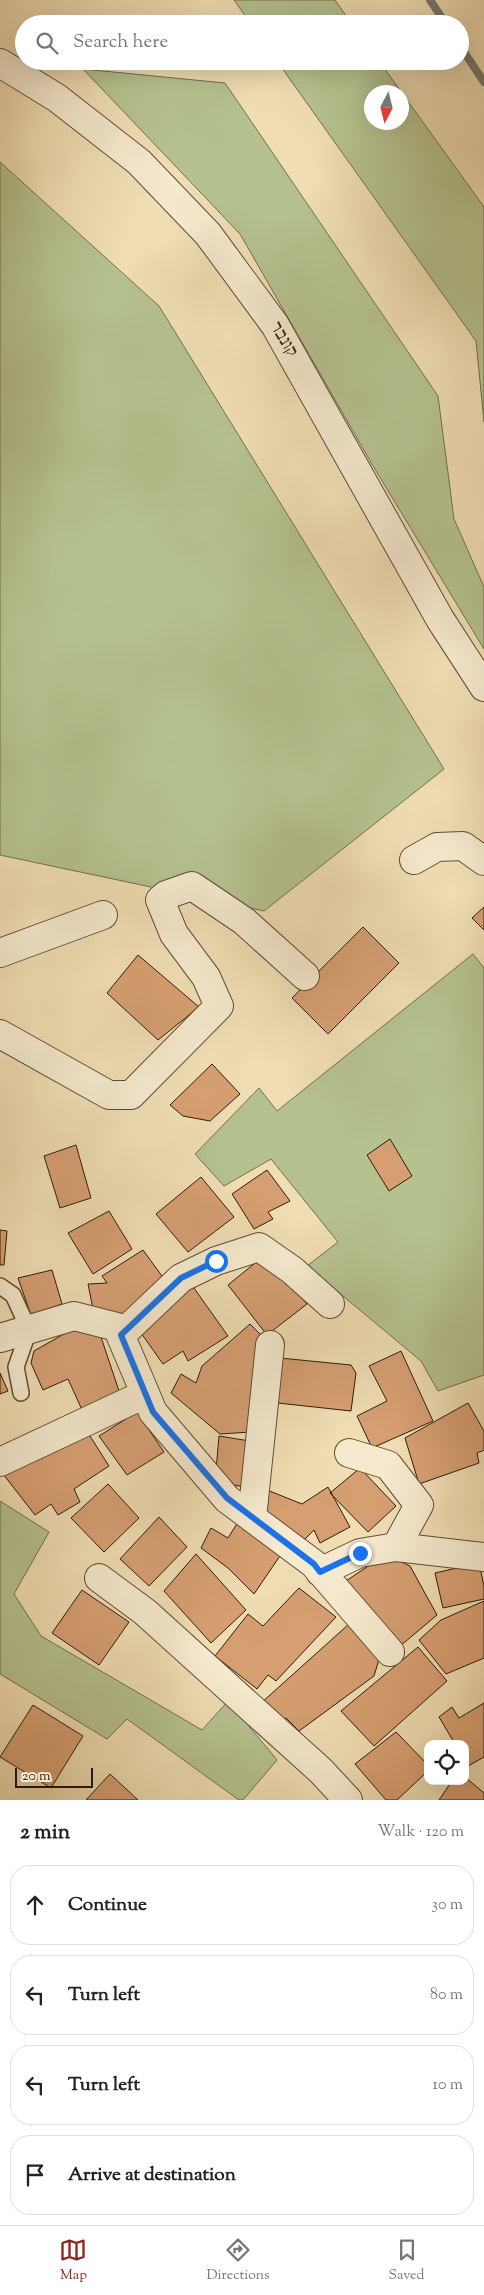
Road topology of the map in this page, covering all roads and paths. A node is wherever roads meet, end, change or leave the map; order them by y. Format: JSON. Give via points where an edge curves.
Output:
{"nodes":[{"id":1,"x":0,"y":63,"type":"edge"},
{"id":2,"x":484,"y":687,"type":"edge"},
{"id":3,"x":414,"y":860,"type":"dead end"},
{"id":4,"x":484,"y":862,"type":"edge"},
{"id":5,"x":103,"y":915,"type":"dead end"},
{"id":6,"x":0,"y":953,"type":"edge"},
{"id":7,"x":305,"y":976,"type":"dead end"},
{"id":8,"x":0,"y":1034,"type":"edge"},
{"id":9,"x":0,"y":1286,"type":"edge"},
{"id":10,"x":330,"y":1304,"type":"dead end"},
{"id":11,"x":29,"y":1330,"type":"junction"},
{"id":12,"x":121,"y":1335,"type":"junction"},
{"id":13,"x":0,"y":1338,"type":"edge"},
{"id":14,"x":270,"y":1345,"type":"dead end"},
{"id":15,"x":21,"y":1393,"type":"dead end"},
{"id":16,"x":145,"y":1394,"type":"junction"},
{"id":17,"x":349,"y":1453,"type":"dead end"},
{"id":18,"x":0,"y":1462,"type":"edge"},
{"id":19,"x":252,"y":1518,"type":"junction"},
{"id":20,"x":396,"y":1548,"type":"junction"},
{"id":21,"x":484,"y":1557,"type":"edge"},
{"id":22,"x":320,"y":1572,"type":"junction"},
{"id":23,"x":99,"y":1578,"type":"dead end"},
{"id":24,"x":390,"y":1652,"type":"dead end"},
{"id":25,"x":348,"y":1800,"type":"edge"}],
"edges":[{"from":1,"to":2,"type":"street","name":"קונבר","via":[[57,98],[138,162],[208,234],[275,325],[440,619]]},
{"from":3,"to":4,"type":"street","via":[[437,847],[463,846]]},
{"from":5,"to":6,"type":"street"},
{"from":7,"to":8,"type":"street","via":[[244,922],[192,886],[160,900],[174,934],[206,977],[219,1006],[131,1095],[109,1095]]},
{"from":9,"to":11,"type":"lane","via":[[13,1296]]},
{"from":10,"to":12,"type":"street","via":[[292,1270],[259,1247],[216,1261],[181,1278]]},
{"from":11,"to":12,"type":"street","via":[[74,1316],[117,1326]]},
{"from":11,"to":13,"type":"street"},
{"from":11,"to":15,"type":"lane","via":[[16,1367]]},
{"from":12,"to":16,"type":"street"},
{"from":14,"to":19,"type":"street"},
{"from":16,"to":18,"type":"street"},
{"from":16,"to":19,"type":"street","via":[[153,1412],[221,1491]]},
{"from":17,"to":20,"type":"street","via":[[388,1465],[418,1505]]},
{"from":19,"to":22,"type":"street","via":[[314,1564]]},
{"from":20,"to":21,"type":"street"},
{"from":20,"to":22,"type":"street","via":[[360,1553]]},
{"from":22,"to":24,"type":"street"},
{"from":23,"to":25,"type":"street","via":[[145,1612],[321,1771]]}]}
